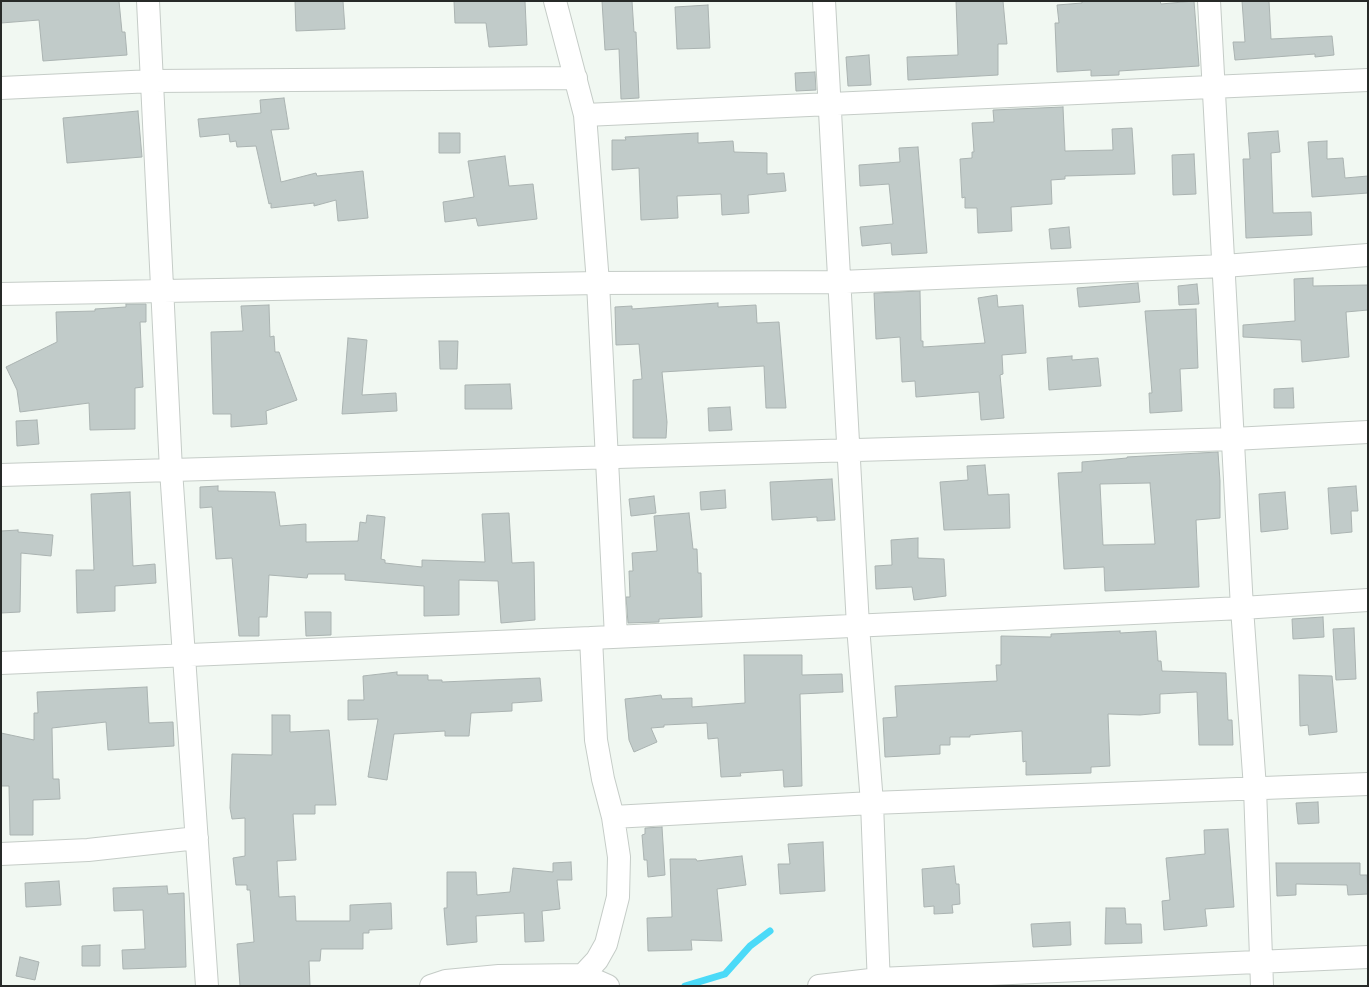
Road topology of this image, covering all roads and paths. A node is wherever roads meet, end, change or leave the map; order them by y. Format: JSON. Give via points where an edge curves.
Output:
{"nodes":[{"id":1,"x":148,"y":1,"type":"edge"},
{"id":2,"x":555,"y":1,"type":"edge"},
{"id":3,"x":824,"y":1,"type":"edge"},
{"id":4,"x":1209,"y":1,"type":"edge"},
{"id":5,"x":576,"y":78,"type":"junction"},
{"id":6,"x":1368,"y":80,"type":"edge"},
{"id":7,"x":153,"y":81,"type":"junction"},
{"id":8,"x":1214,"y":87,"type":"junction"},
{"id":9,"x":1,"y":88,"type":"edge"},
{"id":10,"x":830,"y":104,"type":"junction"},
{"id":11,"x":585,"y":115,"type":"junction"},
{"id":12,"x":1368,"y":255,"type":"edge"},
{"id":13,"x":1224,"y":266,"type":"junction"},
{"id":14,"x":840,"y":282,"type":"junction"},
{"id":15,"x":598,"y":283,"type":"junction"},
{"id":16,"x":162,"y":290,"type":"junction"},
{"id":17,"x":1,"y":294,"type":"edge"},
{"id":18,"x":1368,"y":432,"type":"edge"},
{"id":19,"x":1233,"y":439,"type":"junction"},
{"id":20,"x":850,"y":450,"type":"junction"},
{"id":21,"x":608,"y":457,"type":"junction"},
{"id":22,"x":171,"y":470,"type":"junction"},
{"id":23,"x":1,"y":475,"type":"edge"},
{"id":24,"x":1368,"y":600,"type":"edge"},
{"id":25,"x":1242,"y":608,"type":"junction"},
{"id":26,"x":858,"y":626,"type":"junction"},
{"id":27,"x":616,"y":637,"type":"junction"},
{"id":28,"x":592,"y":638,"type":"junction"},
{"id":29,"x":184,"y":656,"type":"junction"},
{"id":30,"x":1,"y":663,"type":"edge"},
{"id":31,"x":1368,"y":784,"type":"edge"},
{"id":32,"x":1255,"y":788,"type":"junction"},
{"id":33,"x":872,"y":803,"type":"junction"},
{"id":34,"x":613,"y":817,"type":"junction"},
{"id":35,"x":197,"y":838,"type":"junction"},
{"id":36,"x":1,"y":854,"type":"edge"},
{"id":37,"x":1368,"y":957,"type":"edge"},
{"id":38,"x":1261,"y":962,"type":"junction"},
{"id":39,"x":583,"y":975,"type":"junction"},
{"id":40,"x":879,"y":983,"type":"edge"},
{"id":41,"x":207,"y":986,"type":"edge"},
{"id":42,"x":431,"y":986,"type":"edge"},
{"id":43,"x":608,"y":986,"type":"edge"},
{"id":44,"x":819,"y":986,"type":"edge"},
{"id":45,"x":1262,"y":986,"type":"edge"}],
"edges":[{"from":1,"to":7,"type":"street"},
{"from":2,"to":5,"type":"street"},
{"from":3,"to":10,"type":"street"},
{"from":4,"to":8,"type":"street"},
{"from":5,"to":7,"type":"street"},
{"from":5,"to":11,"type":"street"},
{"from":6,"to":8,"type":"street"},
{"from":7,"to":9,"type":"street"},
{"from":7,"to":16,"type":"street"},
{"from":8,"to":10,"type":"street"},
{"from":8,"to":13,"type":"street"},
{"from":10,"to":11,"type":"street"},
{"from":10,"to":14,"type":"street"},
{"from":11,"to":15,"type":"street"},
{"from":12,"to":13,"type":"street"},
{"from":13,"to":14,"type":"street"},
{"from":13,"to":19,"type":"street"},
{"from":14,"to":15,"type":"street"},
{"from":14,"to":20,"type":"street"},
{"from":15,"to":16,"type":"street"},
{"from":15,"to":21,"type":"street"},
{"from":16,"to":17,"type":"street"},
{"from":16,"to":22,"type":"street"},
{"from":18,"to":19,"type":"street"},
{"from":19,"to":20,"type":"street"},
{"from":19,"to":25,"type":"street"},
{"from":20,"to":21,"type":"street"},
{"from":20,"to":26,"type":"street"},
{"from":21,"to":22,"type":"street"},
{"from":21,"to":27,"type":"street"},
{"from":22,"to":23,"type":"street"},
{"from":22,"to":29,"type":"street"},
{"from":24,"to":25,"type":"street"},
{"from":25,"to":26,"type":"street"},
{"from":25,"to":32,"type":"street"},
{"from":26,"to":27,"type":"street"},
{"from":26,"to":33,"type":"street"},
{"from":27,"to":28,"type":"street"},
{"from":28,"to":29,"type":"street"},
{"from":28,"to":34,"type":"street","via":[[596,740]]},
{"from":29,"to":30,"type":"street"},
{"from":29,"to":35,"type":"street"},
{"from":31,"to":32,"type":"street"},
{"from":32,"to":33,"type":"street"},
{"from":32,"to":38,"type":"street"},
{"from":33,"to":34,"type":"street"},
{"from":33,"to":40,"type":"street"},
{"from":34,"to":39,"type":"street","via":[[619,857],[618,897],[606,944],[597,960]]},
{"from":35,"to":36,"type":"street","via":[[88,850]]},
{"from":35,"to":41,"type":"street"},
{"from":37,"to":38,"type":"street"},
{"from":38,"to":40,"type":"street"},
{"from":38,"to":45,"type":"street"},
{"from":39,"to":42,"type":"street","via":[[499,976],[446,981]]},
{"from":39,"to":43,"type":"street"},
{"from":40,"to":44,"type":"street"}]}
